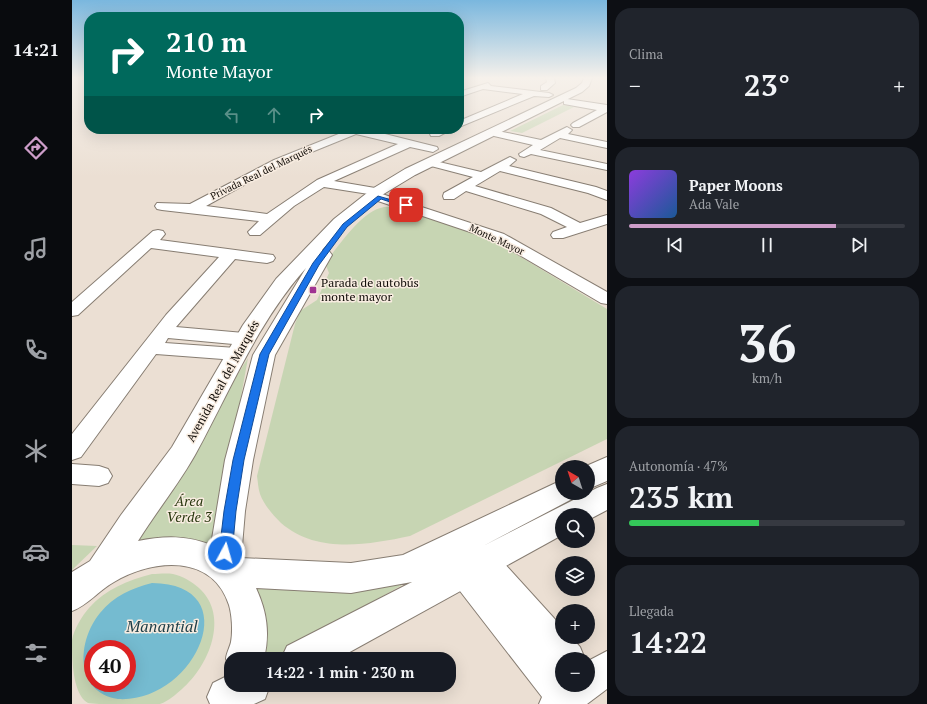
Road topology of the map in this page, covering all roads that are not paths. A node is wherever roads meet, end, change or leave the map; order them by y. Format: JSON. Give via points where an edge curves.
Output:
{"nodes":[{"id":1,"x":490,"y":111,"type":"joint"},
{"id":2,"x":534,"y":111,"type":"edge"},
{"id":3,"x":541,"y":111,"type":"edge"},
{"id":4,"x":602,"y":111,"type":"edge"},
{"id":5,"x":521,"y":117,"type":"junction"},
{"id":6,"x":464,"y":122,"type":"edge"},
{"id":7,"x":599,"y":124,"type":"dead end"},
{"id":8,"x":572,"y":128,"type":"junction"},
{"id":9,"x":500,"y":133,"type":"junction"},
{"id":10,"x":347,"y":134,"type":"edge"},
{"id":11,"x":372,"y":134,"type":"edge"},
{"id":12,"x":545,"y":143,"type":"junction"},
{"id":13,"x":408,"y":144,"type":"junction"},
{"id":14,"x":607,"y":145,"type":"edge"},
{"id":15,"x":437,"y":158,"type":"junction"},
{"id":16,"x":506,"y":164,"type":"junction"},
{"id":17,"x":607,"y":167,"type":"edge"},
{"id":18,"x":326,"y":181,"type":"junction"},
{"id":19,"x":607,"y":184,"type":"edge"},
{"id":20,"x":465,"y":187,"type":"junction"},
{"id":21,"x":592,"y":190,"type":"junction"},
{"id":22,"x":380,"y":192,"type":"junction"},
{"id":23,"x":449,"y":196,"type":"dead end"},
{"id":24,"x":607,"y":196,"type":"edge"},
{"id":25,"x":162,"y":206,"type":"dead end"},
{"id":26,"x":192,"y":208,"type":"junction"},
{"id":27,"x":269,"y":218,"type":"junction"},
{"id":28,"x":607,"y":219,"type":"edge"},
{"id":29,"x":579,"y":228,"type":"junction"},
{"id":30,"x":160,"y":231,"type":"dead end"},
{"id":31,"x":255,"y":232,"type":"dead end"},
{"id":32,"x":558,"y":235,"type":"dead end"},
{"id":33,"x":148,"y":243,"type":"junction"},
{"id":34,"x":231,"y":253,"type":"junction"},
{"id":35,"x":267,"y":258,"type":"dead end"},
{"id":36,"x":607,"y":299,"type":"edge"},
{"id":37,"x":72,"y":311,"type":"edge"},
{"id":38,"x":163,"y":332,"type":"junction"},
{"id":39,"x":240,"y":347,"type":"junction"},
{"id":40,"x":151,"y":348,"type":"junction"},
{"id":41,"x":72,"y":451,"type":"edge"},
{"id":42,"x":607,"y":468,"type":"edge"},
{"id":43,"x":72,"y":474,"type":"edge"},
{"id":44,"x":595,"y":474,"type":"edge"},
{"id":45,"x":100,"y":476,"type":"dead end"},
{"id":46,"x":555,"y":495,"type":"edge"},
{"id":47,"x":607,"y":496,"type":"edge"},
{"id":48,"x":584,"y":508,"type":"edge"},
{"id":49,"x":555,"y":524,"type":"edge"},
{"id":50,"x":474,"y":567,"type":"junction"},
{"id":51,"x":102,"y":570,"type":"junction"},
{"id":52,"x":226,"y":570,"type":"junction"},
{"id":53,"x":72,"y":595,"type":"edge"},
{"id":54,"x":247,"y":652,"type":"edge"},
{"id":55,"x":313,"y":652,"type":"edge"},
{"id":56,"x":561,"y":652,"type":"edge"},
{"id":57,"x":607,"y":668,"type":"edge"},
{"id":58,"x":555,"y":669,"type":"edge"},
{"id":59,"x":595,"y":676,"type":"edge"}],
"edges":[{"from":1,"to":5,"type":"street"},
{"from":1,"to":6,"type":"street"},
{"from":2,"to":5,"type":"street","name":"Avenida Real del Marqués"},
{"from":3,"to":9,"type":"street","name":"Avenida Real del Marqués"},
{"from":4,"to":8,"type":"street"},
{"from":5,"to":22,"type":"street","name":"Avenida Real del Marqués","via":[[410,172]]},
{"from":7,"to":8,"type":"street"},
{"from":8,"to":12,"type":"street"},
{"from":8,"to":14,"type":"street"},
{"from":9,"to":12,"type":"street"},
{"from":9,"to":15,"type":"street","name":"Avenida Real del Marqués"},
{"from":10,"to":26,"type":"street","name":"Privada Real del Marqués","via":[[278,162]]},
{"from":11,"to":13,"type":"street","name":"Privada Real del Marqués"},
{"from":12,"to":16,"type":"street"},
{"from":13,"to":15,"type":"street","name":"Privada Real del Marqués"},
{"from":13,"to":18,"type":"street"},
{"from":15,"to":16,"type":"street","name":"Privada Real del Marqués"},
{"from":15,"to":22,"type":"street","name":"Avenida Real del Marqués"},
{"from":16,"to":17,"type":"street"},
{"from":16,"to":20,"type":"street"},
{"from":16,"to":21,"type":"street"},
{"from":18,"to":22,"type":"street"},
{"from":18,"to":27,"type":"street","via":[[291,201]]},
{"from":19,"to":21,"type":"street"},
{"from":20,"to":23,"type":"street"},
{"from":20,"to":29,"type":"street","via":[[546,211]]},
{"from":21,"to":24,"type":"street"},
{"from":22,"to":36,"type":"street","name":"Monte Mayor","via":[[499,237]]},
{"from":22,"to":39,"type":"street","name":"Avenida Real del Marqués","via":[[339,222],[283,283]]},
{"from":22,"to":52,"type":"street","name":"Avenida Real del Marqués","via":[[345,225],[315,265],[264,354],[230,511]]},
{"from":25,"to":26,"type":"street","name":"Privada Real del Marqués"},
{"from":26,"to":27,"type":"street","name":"Privada Real del Marqués"},
{"from":27,"to":31,"type":"street"},
{"from":28,"to":29,"type":"street"},
{"from":29,"to":32,"type":"street"},
{"from":30,"to":33,"type":"street"},
{"from":33,"to":34,"type":"street"},
{"from":33,"to":37,"type":"street"},
{"from":34,"to":35,"type":"street"},
{"from":34,"to":38,"type":"street"},
{"from":38,"to":39,"type":"street"},
{"from":38,"to":40,"type":"street"},
{"from":39,"to":40,"type":"street"},
{"from":39,"to":51,"type":"street","name":"Avenida Real del Marqués","via":[[182,454]]},
{"from":40,"to":41,"type":"street"},
{"from":42,"to":44,"type":"street"},
{"from":43,"to":45,"type":"street"},
{"from":46,"to":52,"type":"street","via":[[407,569],[351,578]]},
{"from":47,"to":48,"type":"street"},
{"from":49,"to":50,"type":"street"},
{"from":50,"to":55,"type":"street"},
{"from":50,"to":56,"type":"street"},
{"from":50,"to":58,"type":"street"},
{"from":51,"to":52,"type":"street","via":[[128,558],[155,551],[180,550],[204,556]]},
{"from":51,"to":53,"type":"street"},
{"from":52,"to":54,"type":"street","via":[[240,586],[249,609],[250,637]]},
{"from":57,"to":59,"type":"street"}]}
